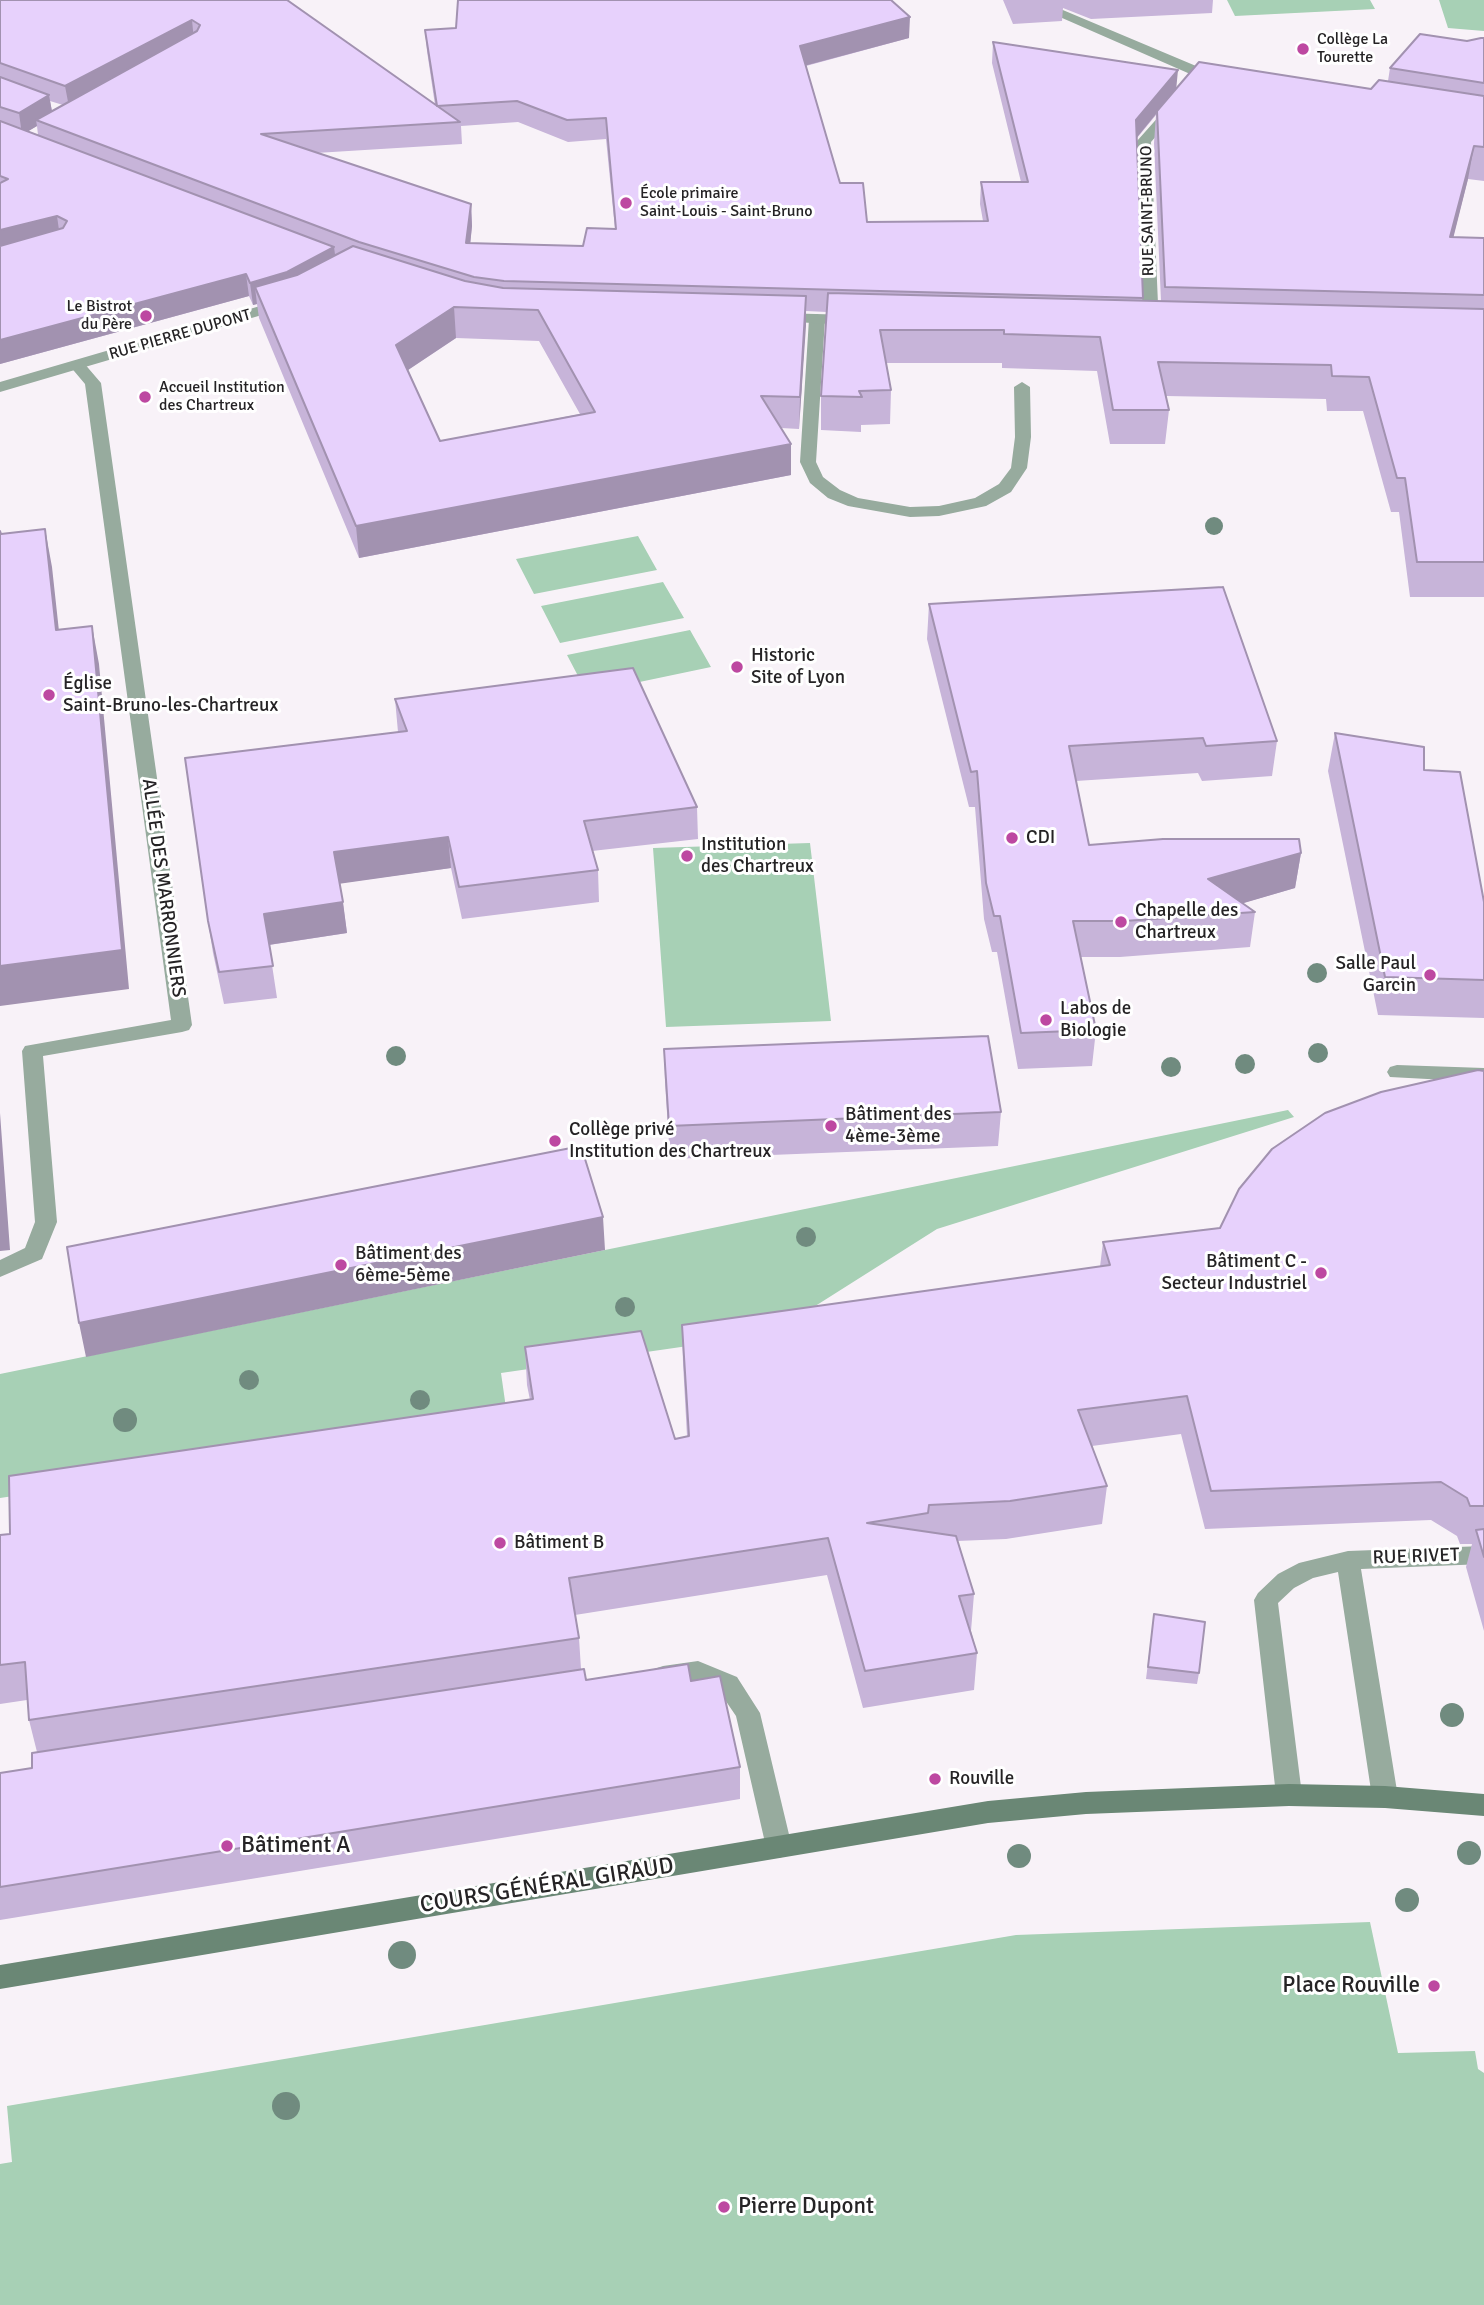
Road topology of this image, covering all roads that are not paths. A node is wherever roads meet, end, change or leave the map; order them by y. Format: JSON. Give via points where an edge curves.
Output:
{"nodes":[{"id":1,"x":1028,"y":0,"type":"edge"},
{"id":2,"x":1195,"y":83,"type":"junction"},
{"id":3,"x":1238,"y":83,"type":"edge"},
{"id":4,"x":295,"y":300,"type":"edge"},
{"id":5,"x":763,"y":318,"type":"edge"},
{"id":6,"x":817,"y":319,"type":"junction"},
{"id":7,"x":871,"y":320,"type":"edge"},
{"id":8,"x":1152,"y":327,"type":"edge"},
{"id":9,"x":78,"y":365,"type":"junction"},
{"id":10,"x":0,"y":387,"type":"edge"},
{"id":11,"x":1022,"y":387,"type":"dead end"},
{"id":12,"x":1397,"y":1072,"type":"dead end"},
{"id":13,"x":1484,"y":1075,"type":"edge"},
{"id":14,"x":0,"y":1269,"type":"edge"},
{"id":15,"x":1484,"y":1555,"type":"edge"},
{"id":16,"x":1348,"y":1560,"type":"junction"},
{"id":17,"x":643,"y":1679,"type":"edge"},
{"id":18,"x":1289,"y":1795,"type":"junction"},
{"id":19,"x":1385,"y":1797,"type":"junction"},
{"id":20,"x":1484,"y":1805,"type":"edge"},
{"id":21,"x":779,"y":1847,"type":"junction"},
{"id":22,"x":0,"y":1977,"type":"edge"}],
"edges":[{"from":1,"to":2,"type":"street"},
{"from":2,"to":3,"type":"street"},
{"from":2,"to":8,"type":"street","name":"RUE SAINT-BRUNO","via":[[1144,141]]},
{"from":4,"to":9,"type":"street","name":"RUE PIERRE DUPONT"},
{"from":5,"to":6,"type":"street"},
{"from":6,"to":7,"type":"street"},
{"from":6,"to":11,"type":"street","via":[[808,463],[816,479],[834,494],[854,502],[890,510],[939,511],[979,502],[1005,488],[1019,468]]},
{"from":9,"to":10,"type":"street","name":"RUE PIERRE DUPONT"},
{"from":9,"to":14,"type":"street","name":"ALLÉE DES MARRONNIERS","via":[[93,383],[182,1025],[32,1051],[47,1222],[34,1253]]},
{"from":12,"to":13,"type":"street"},
{"from":15,"to":16,"type":"street","name":"RUE RIVET"},
{"from":16,"to":18,"type":"street","via":[[1307,1570],[1286,1581],[1266,1600]]},
{"from":16,"to":19,"type":"street"},
{"from":17,"to":21,"type":"street","via":[[698,1671],[728,1684],[748,1713]]},
{"from":18,"to":19,"type":"street"},
{"from":18,"to":21,"type":"street","name":"COURS GÉNÉRAL GIRAUD","via":[[988,1812]]},
{"from":19,"to":20,"type":"street"},
{"from":21,"to":22,"type":"street","name":"COURS GÉNÉRAL GIRAUD"}]}
